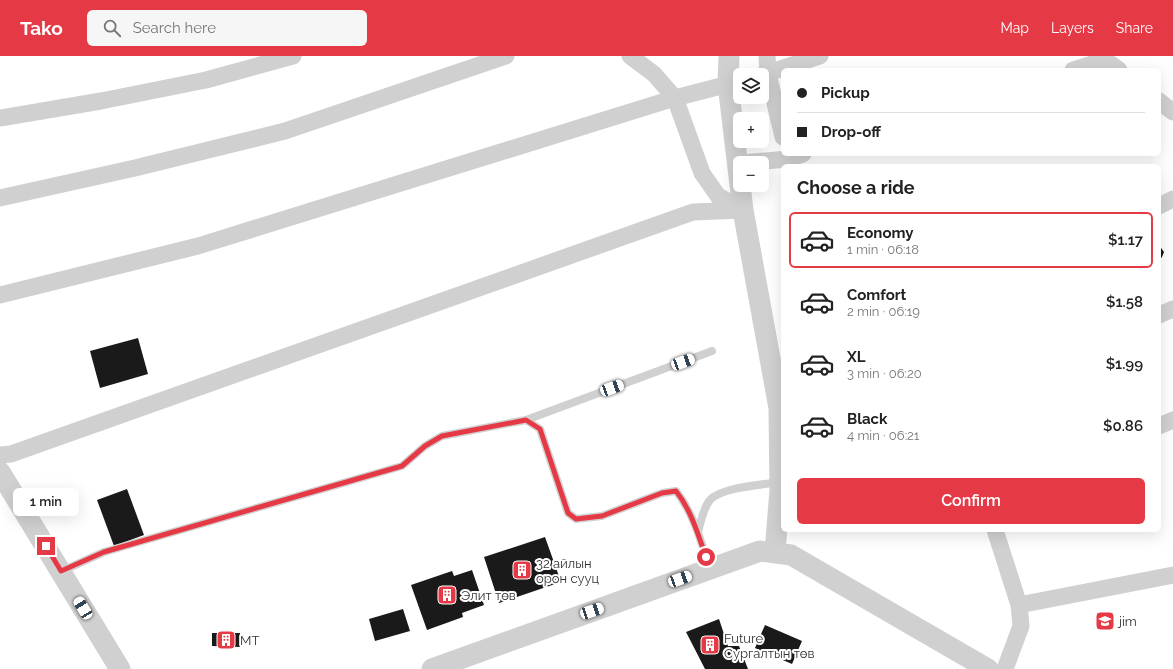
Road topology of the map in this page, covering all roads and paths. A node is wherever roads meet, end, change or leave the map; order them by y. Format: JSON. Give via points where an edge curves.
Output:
{"nodes":[{"id":1,"x":293,"y":56,"type":"edge"},
{"id":2,"x":506,"y":56,"type":"edge"},
{"id":3,"x":630,"y":56,"type":"edge"},
{"id":4,"x":729,"y":56,"type":"edge"},
{"id":5,"x":767,"y":56,"type":"edge"},
{"id":6,"x":820,"y":56,"type":"edge"},
{"id":7,"x":1109,"y":62,"type":"edge"},
{"id":8,"x":766,"y":68,"type":"edge"},
{"id":9,"x":785,"y":68,"type":"edge"},
{"id":10,"x":1082,"y":68,"type":"edge"},
{"id":11,"x":781,"y":69,"type":"edge"},
{"id":12,"x":769,"y":74,"type":"edge"},
{"id":13,"x":733,"y":78,"type":"edge"},
{"id":14,"x":733,"y":83,"type":"edge"},
{"id":15,"x":769,"y":89,"type":"edge"},
{"id":16,"x":675,"y":98,"type":"junction"},
{"id":17,"x":1161,"y":103,"type":"edge"},
{"id":18,"x":736,"y":104,"type":"edge"},
{"id":19,"x":1173,"y":112,"type":"edge"},
{"id":20,"x":0,"y":118,"type":"edge"},
{"id":21,"x":781,"y":130,"type":"edge"},
{"id":22,"x":739,"y":156,"type":"edge"},
{"id":23,"x":792,"y":158,"type":"edge"},
{"id":24,"x":769,"y":160,"type":"edge"},
{"id":25,"x":742,"y":192,"type":"edge"},
{"id":26,"x":0,"y":198,"type":"edge"},
{"id":27,"x":1173,"y":199,"type":"edge"},
{"id":28,"x":1161,"y":205,"type":"edge"},
{"id":29,"x":743,"y":210,"type":"junction"},
{"id":30,"x":0,"y":295,"type":"edge"},
{"id":31,"x":1173,"y":309,"type":"edge"},
{"id":32,"x":1161,"y":314,"type":"edge"},
{"id":33,"x":712,"y":351,"type":"dead end"},
{"id":34,"x":526,"y":420,"type":"junction"},
{"id":35,"x":1173,"y":420,"type":"edge"},
{"id":36,"x":1161,"y":425,"type":"edge"},
{"id":37,"x":0,"y":455,"type":"edge"},
{"id":38,"x":0,"y":472,"type":"edge"},
{"id":39,"x":781,"y":487,"type":"edge"},
{"id":40,"x":698,"y":532,"type":"junction"},
{"id":41,"x":995,"y":532,"type":"edge"},
{"id":42,"x":775,"y":552,"type":"junction"},
{"id":43,"x":710,"y":569,"type":"junction"},
{"id":44,"x":61,"y":571,"type":"junction"},
{"id":45,"x":1173,"y":575,"type":"edge"},
{"id":46,"x":1019,"y":605,"type":"junction"},
{"id":47,"x":120,"y":669,"type":"edge"},
{"id":48,"x":432,"y":669,"type":"edge"},
{"id":49,"x":988,"y":669,"type":"edge"},
{"id":50,"x":1005,"y":669,"type":"edge"}],
"edges":[{"from":1,"to":20,"type":"street","via":[[206,80]]},
{"from":2,"to":26,"type":"street","via":[[286,131]]},
{"from":3,"to":16,"type":"street","via":[[654,74]]},
{"from":4,"to":13,"type":"street"},
{"from":5,"to":8,"type":"street"},
{"from":6,"to":9,"type":"street"},
{"from":7,"to":10,"type":"street"},
{"from":11,"to":12,"type":"street"},
{"from":14,"to":16,"type":"street"},
{"from":15,"to":21,"type":"street"},
{"from":16,"to":29,"type":"street","via":[[702,173],[718,196]]},
{"from":16,"to":30,"type":"street","via":[[198,246]]},
{"from":17,"to":19,"type":"street"},
{"from":18,"to":22,"type":"street"},
{"from":23,"to":24,"type":"street"},
{"from":25,"to":29,"type":"street"},
{"from":27,"to":28,"type":"street"},
{"from":29,"to":37,"type":"street","via":[[693,212],[18,452]]},
{"from":29,"to":39,"type":"street","via":[[779,408]]},
{"from":31,"to":32,"type":"street"},
{"from":33,"to":34,"type":"lane"},
{"from":34,"to":40,"type":"lane","via":[[540,429],[568,513],[576,519],[602,516],[662,493],[676,491]]},
{"from":34,"to":44,"type":"lane","via":[[442,436],[425,446],[402,466],[104,552]]},
{"from":35,"to":36,"type":"street"},
{"from":38,"to":44,"type":"street"},
{"from":39,"to":40,"type":"lane","via":[[737,489],[716,495],[709,501]]},
{"from":39,"to":42,"type":"street"},
{"from":40,"to":43,"type":"lane"},
{"from":41,"to":46,"type":"street"},
{"from":42,"to":43,"type":"street","via":[[760,551]]},
{"from":42,"to":49,"type":"street","via":[[791,555]]},
{"from":43,"to":48,"type":"street"},
{"from":44,"to":47,"type":"street"},
{"from":45,"to":46,"type":"street"},
{"from":46,"to":50,"type":"street","via":[[1021,626]]}]}
